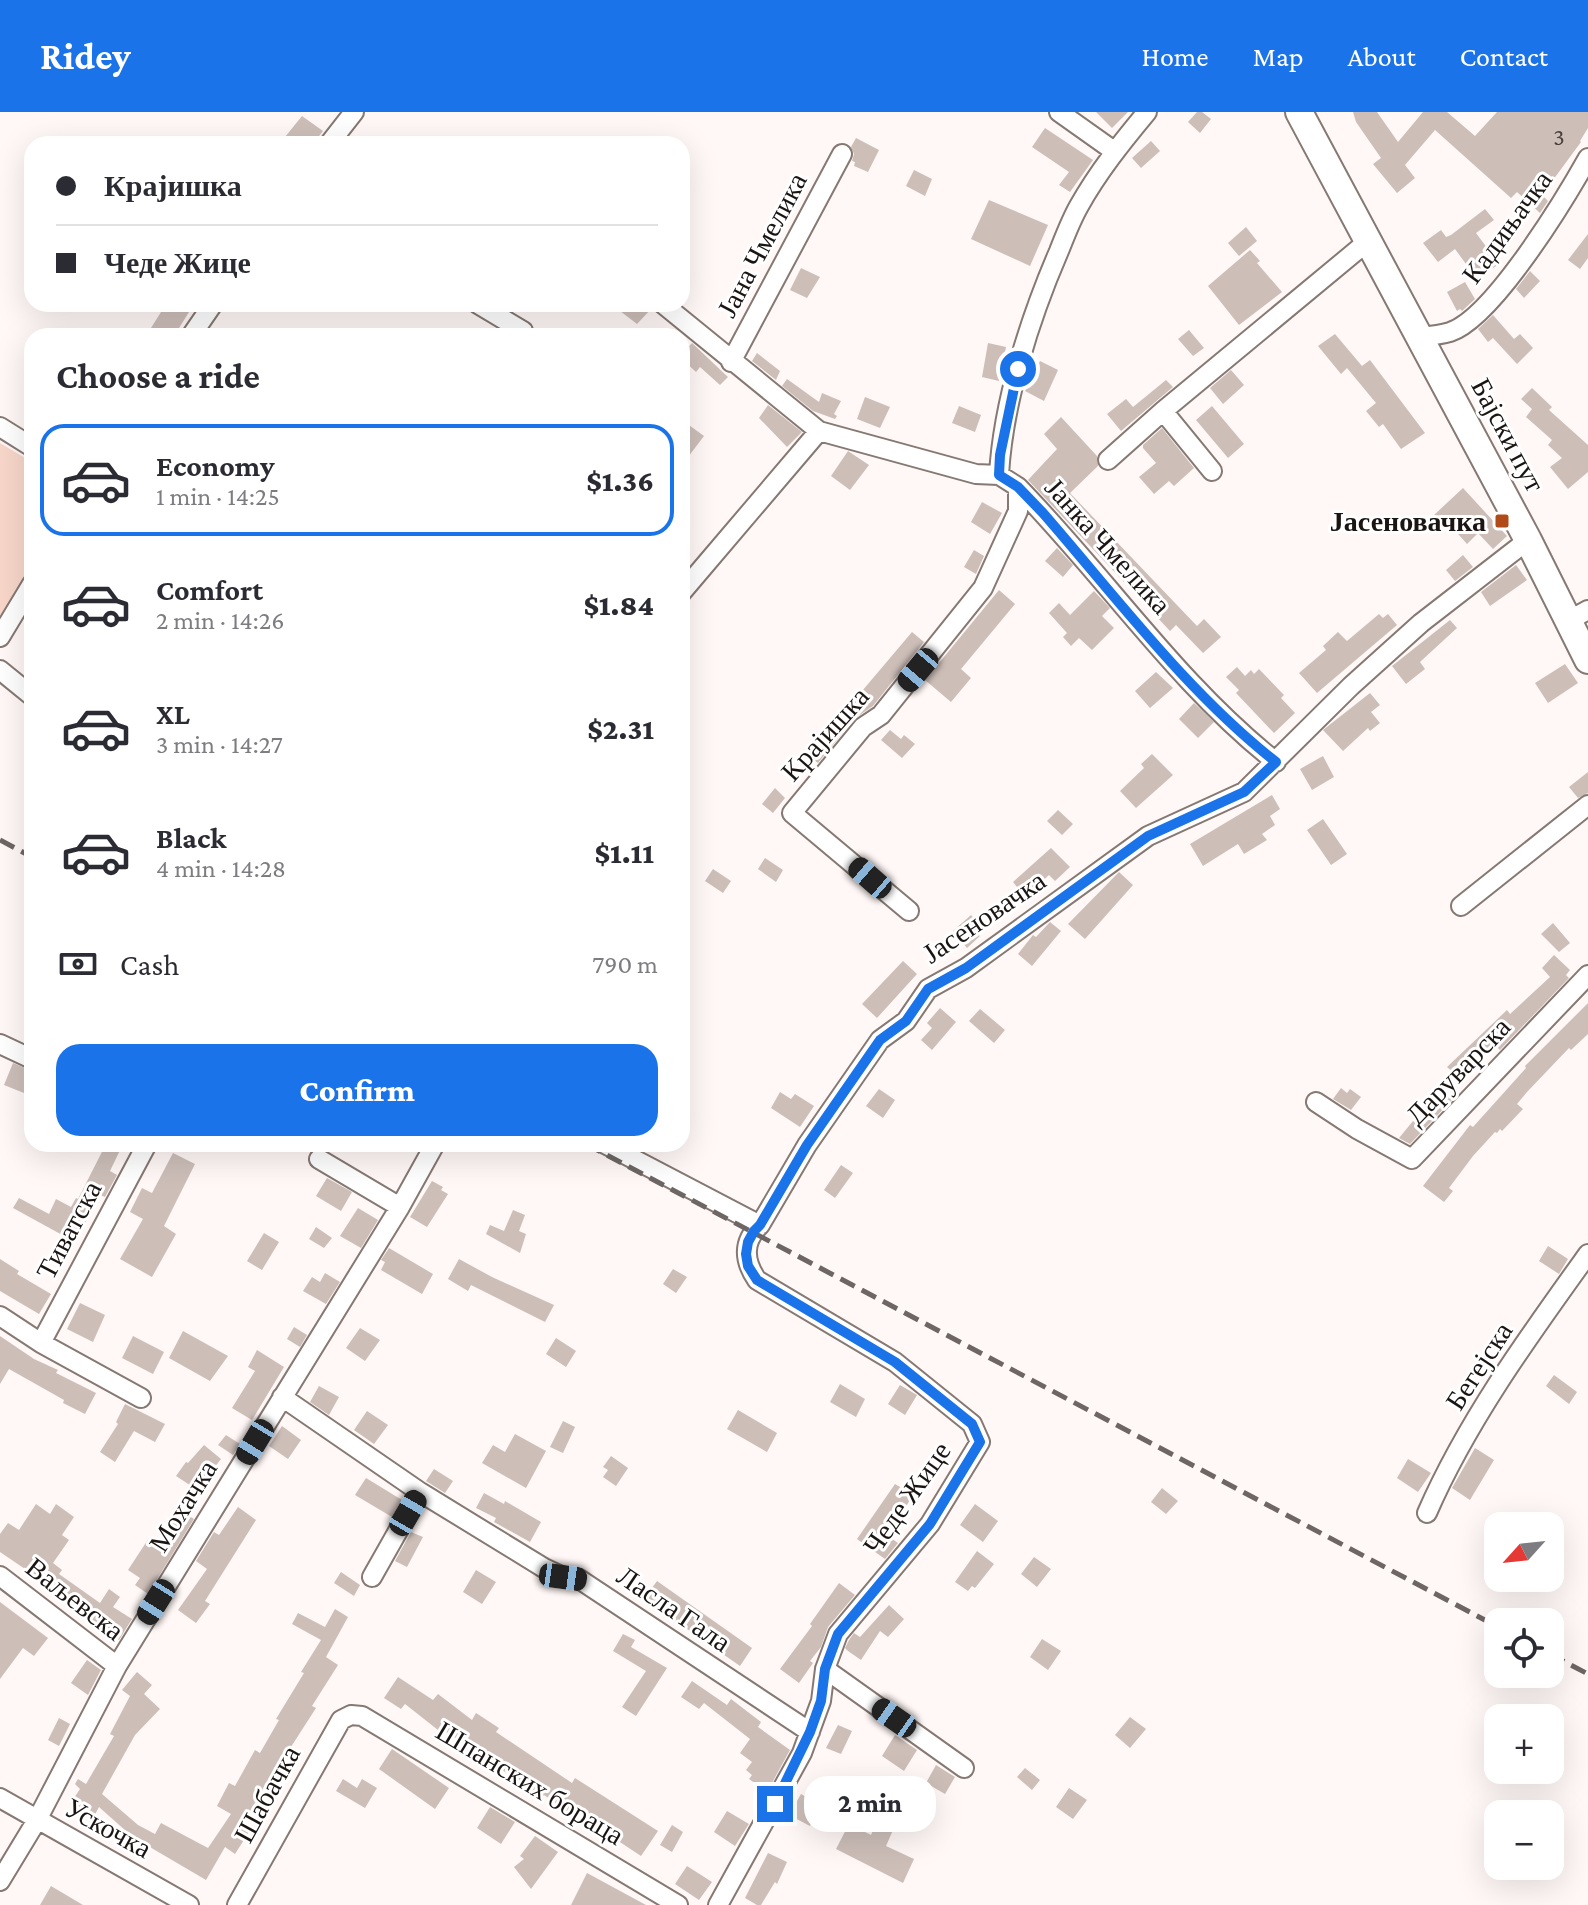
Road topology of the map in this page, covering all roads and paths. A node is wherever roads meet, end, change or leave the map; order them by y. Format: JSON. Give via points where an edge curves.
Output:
{"nodes":[{"id":1,"x":354,"y":112,"type":"edge"},
{"id":2,"x":1059,"y":112,"type":"edge"},
{"id":3,"x":1147,"y":112,"type":"edge"},
{"id":4,"x":1299,"y":112,"type":"edge"},
{"id":5,"x":335,"y":136,"type":"edge"},
{"id":6,"x":1114,"y":151,"type":"junction"},
{"id":7,"x":842,"y":154,"type":"dead end"},
{"id":8,"x":1588,"y":158,"type":"edge"},
{"id":9,"x":1367,"y":242,"type":"junction"},
{"id":10,"x":491,"y":312,"type":"edge"},
{"id":11,"x":672,"y":312,"type":"edge"},
{"id":12,"x":518,"y":328,"type":"edge"},
{"id":13,"x":1452,"y":332,"type":"junction"},
{"id":14,"x":1419,"y":337,"type":"junction"},
{"id":15,"x":731,"y":362,"type":"junction"},
{"id":16,"x":1433,"y":363,"type":"junction"},
{"id":17,"x":1163,"y":411,"type":"junction"},
{"id":18,"x":0,"y":427,"type":"edge"},
{"id":19,"x":819,"y":431,"type":"junction"},
{"id":20,"x":24,"y":442,"type":"edge"},
{"id":21,"x":1108,"y":460,"type":"dead end"},
{"id":22,"x":1212,"y":471,"type":"dead end"},
{"id":23,"x":999,"y":475,"type":"junction"},
{"id":24,"x":1018,"y":487,"type":"junction"},
{"id":25,"x":1528,"y":540,"type":"junction"},
{"id":26,"x":690,"y":583,"type":"edge"},
{"id":27,"x":24,"y":597,"type":"edge"},
{"id":28,"x":1578,"y":616,"type":"edge"},
{"id":29,"x":0,"y":637,"type":"edge"},
{"id":30,"x":1588,"y":660,"type":"edge"},
{"id":31,"x":0,"y":670,"type":"edge"},
{"id":32,"x":24,"y":690,"type":"edge"},
{"id":33,"x":1276,"y":762,"type":"junction"},
{"id":34,"x":1588,"y":805,"type":"edge"},
{"id":35,"x":832,"y":845,"type":"junction"},
{"id":36,"x":818,"y":860,"type":"dead end"},
{"id":37,"x":1461,"y":906,"type":"dead end"},
{"id":38,"x":909,"y":911,"type":"dead end"},
{"id":39,"x":1588,"y":975,"type":"edge"},
{"id":40,"x":2,"y":1049,"type":"edge"},
{"id":41,"x":24,"y":1056,"type":"edge"},
{"id":42,"x":1316,"y":1102,"type":"dead end"},
{"id":43,"x":143,"y":1152,"type":"edge"},
{"id":44,"x":431,"y":1152,"type":"edge"},
{"id":45,"x":620,"y":1152,"type":"edge"},
{"id":46,"x":319,"y":1159,"type":"dead end"},
{"id":47,"x":400,"y":1207,"type":"junction"},
{"id":48,"x":760,"y":1225,"type":"junction"},
{"id":49,"x":1588,"y":1254,"type":"edge"},
{"id":50,"x":0,"y":1316,"type":"edge"},
{"id":51,"x":41,"y":1343,"type":"junction"},
{"id":52,"x":282,"y":1397,"type":"junction"},
{"id":53,"x":141,"y":1398,"type":"dead end"},
{"id":54,"x":420,"y":1492,"type":"junction"},
{"id":55,"x":1427,"y":1513,"type":"dead end"},
{"id":56,"x":0,"y":1576,"type":"edge"},
{"id":57,"x":372,"y":1577,"type":"dead end"},
{"id":58,"x":117,"y":1666,"type":"junction"},
{"id":59,"x":825,"y":1669,"type":"junction"},
{"id":60,"x":351,"y":1715,"type":"joint"},
{"id":61,"x":810,"y":1732,"type":"junction"},
{"id":62,"x":964,"y":1768,"type":"dead end"},
{"id":63,"x":0,"y":1798,"type":"edge"},
{"id":64,"x":37,"y":1820,"type":"junction"},
{"id":65,"x":0,"y":1881,"type":"edge"},
{"id":66,"x":189,"y":1905,"type":"edge"},
{"id":67,"x":237,"y":1905,"type":"edge"},
{"id":68,"x":678,"y":1905,"type":"edge"},
{"id":69,"x":718,"y":1905,"type":"edge"}],
"edges":[{"from":1,"to":5,"type":"street"},
{"from":2,"to":6,"type":"street"},
{"from":3,"to":6,"type":"street"},
{"from":4,"to":9,"type":"street","name":"Бајски пут"},
{"from":6,"to":23,"type":"street","via":[[1077,208],[1041,292],[1018,369]]},
{"from":7,"to":15,"type":"street","name":"Јана Чмелика"},
{"from":8,"to":13,"type":"street","name":"Кадињачка","via":[[1558,211],[1505,283]]},
{"from":9,"to":14,"type":"street","name":"Бајски пут"},
{"from":9,"to":17,"type":"street"},
{"from":10,"to":12,"type":"street"},
{"from":11,"to":15,"type":"street","name":"Јанка Чмелика"},
{"from":13,"to":14,"type":"street"},
{"from":13,"to":16,"type":"street"},
{"from":14,"to":16,"type":"street","name":"Бајски пут"},
{"from":15,"to":19,"type":"street","name":"Јанка Чмелика"},
{"from":16,"to":25,"type":"street","name":"Бајски пут"},
{"from":17,"to":21,"type":"street"},
{"from":17,"to":22,"type":"street"},
{"from":18,"to":20,"type":"street"},
{"from":19,"to":23,"type":"street","name":"Јанка Чмелика","via":[[976,474]]},
{"from":19,"to":26,"type":"street"},
{"from":23,"to":24,"type":"street","name":"Јанка Чмелика"},
{"from":24,"to":33,"type":"street","name":"Јанка Чмелика","via":[[1195,688]]},
{"from":24,"to":35,"type":"street","name":"Крајишка","via":[[1018,511],[983,588],[881,715],[863,727],[792,813]]},
{"from":25,"to":28,"type":"street","name":"Бајски пут"},
{"from":25,"to":33,"type":"street","name":"Јасеновачка","via":[[1421,623]]},
{"from":27,"to":29,"type":"street"},
{"from":28,"to":30,"type":"street","name":"Бајски пут"},
{"from":31,"to":32,"type":"street"},
{"from":33,"to":48,"type":"street","name":"Јасеновачка","via":[[1244,792],[1148,836],[966,968],[928,989],[906,1021],[880,1040],[807,1145]]},
{"from":34,"to":37,"type":"street"},
{"from":35,"to":36,"type":"street"},
{"from":35,"to":38,"type":"street","name":"Крајишка"},
{"from":39,"to":42,"type":"street","name":"Даруварска","via":[[1412,1159]]},
{"from":40,"to":41,"type":"street"},
{"from":43,"to":51,"type":"street","name":"Тиватска"},
{"from":44,"to":47,"type":"street","name":"Мохачка"},
{"from":45,"to":48,"type":"street"},
{"from":46,"to":47,"type":"street"},
{"from":47,"to":52,"type":"street","name":"Мохачка"},
{"from":48,"to":59,"type":"street","name":"Чеде Жице","via":[[746,1254],[757,1280],[895,1362],[972,1424],[980,1442],[930,1524],[838,1634]]},
{"from":49,"to":55,"type":"street","name":"Бегејска","via":[[1498,1384]]},
{"from":50,"to":51,"type":"street"},
{"from":51,"to":53,"type":"street"},
{"from":52,"to":54,"type":"street","name":"Ласла Гала"},
{"from":52,"to":58,"type":"street","name":"Мохачка"},
{"from":54,"to":57,"type":"street"},
{"from":54,"to":61,"type":"street","name":"Ласла Гала","via":[[544,1568],[579,1579]]},
{"from":56,"to":58,"type":"street","name":"Ваљевска"},
{"from":58,"to":64,"type":"street","name":"Мохачка"},
{"from":59,"to":61,"type":"street","name":"Чеде Жице"},
{"from":59,"to":62,"type":"street"},
{"from":60,"to":67,"type":"street","name":"Шабачка","via":[[341,1720]]},
{"from":60,"to":68,"type":"street","name":"Шпанских бораца","via":[[362,1716]]},
{"from":61,"to":69,"type":"street","name":"Чеде Жице"},
{"from":63,"to":64,"type":"street","name":"Ускочка"},
{"from":64,"to":65,"type":"street","name":"Мохачка"},
{"from":64,"to":66,"type":"street","name":"Ускочка"}]}
